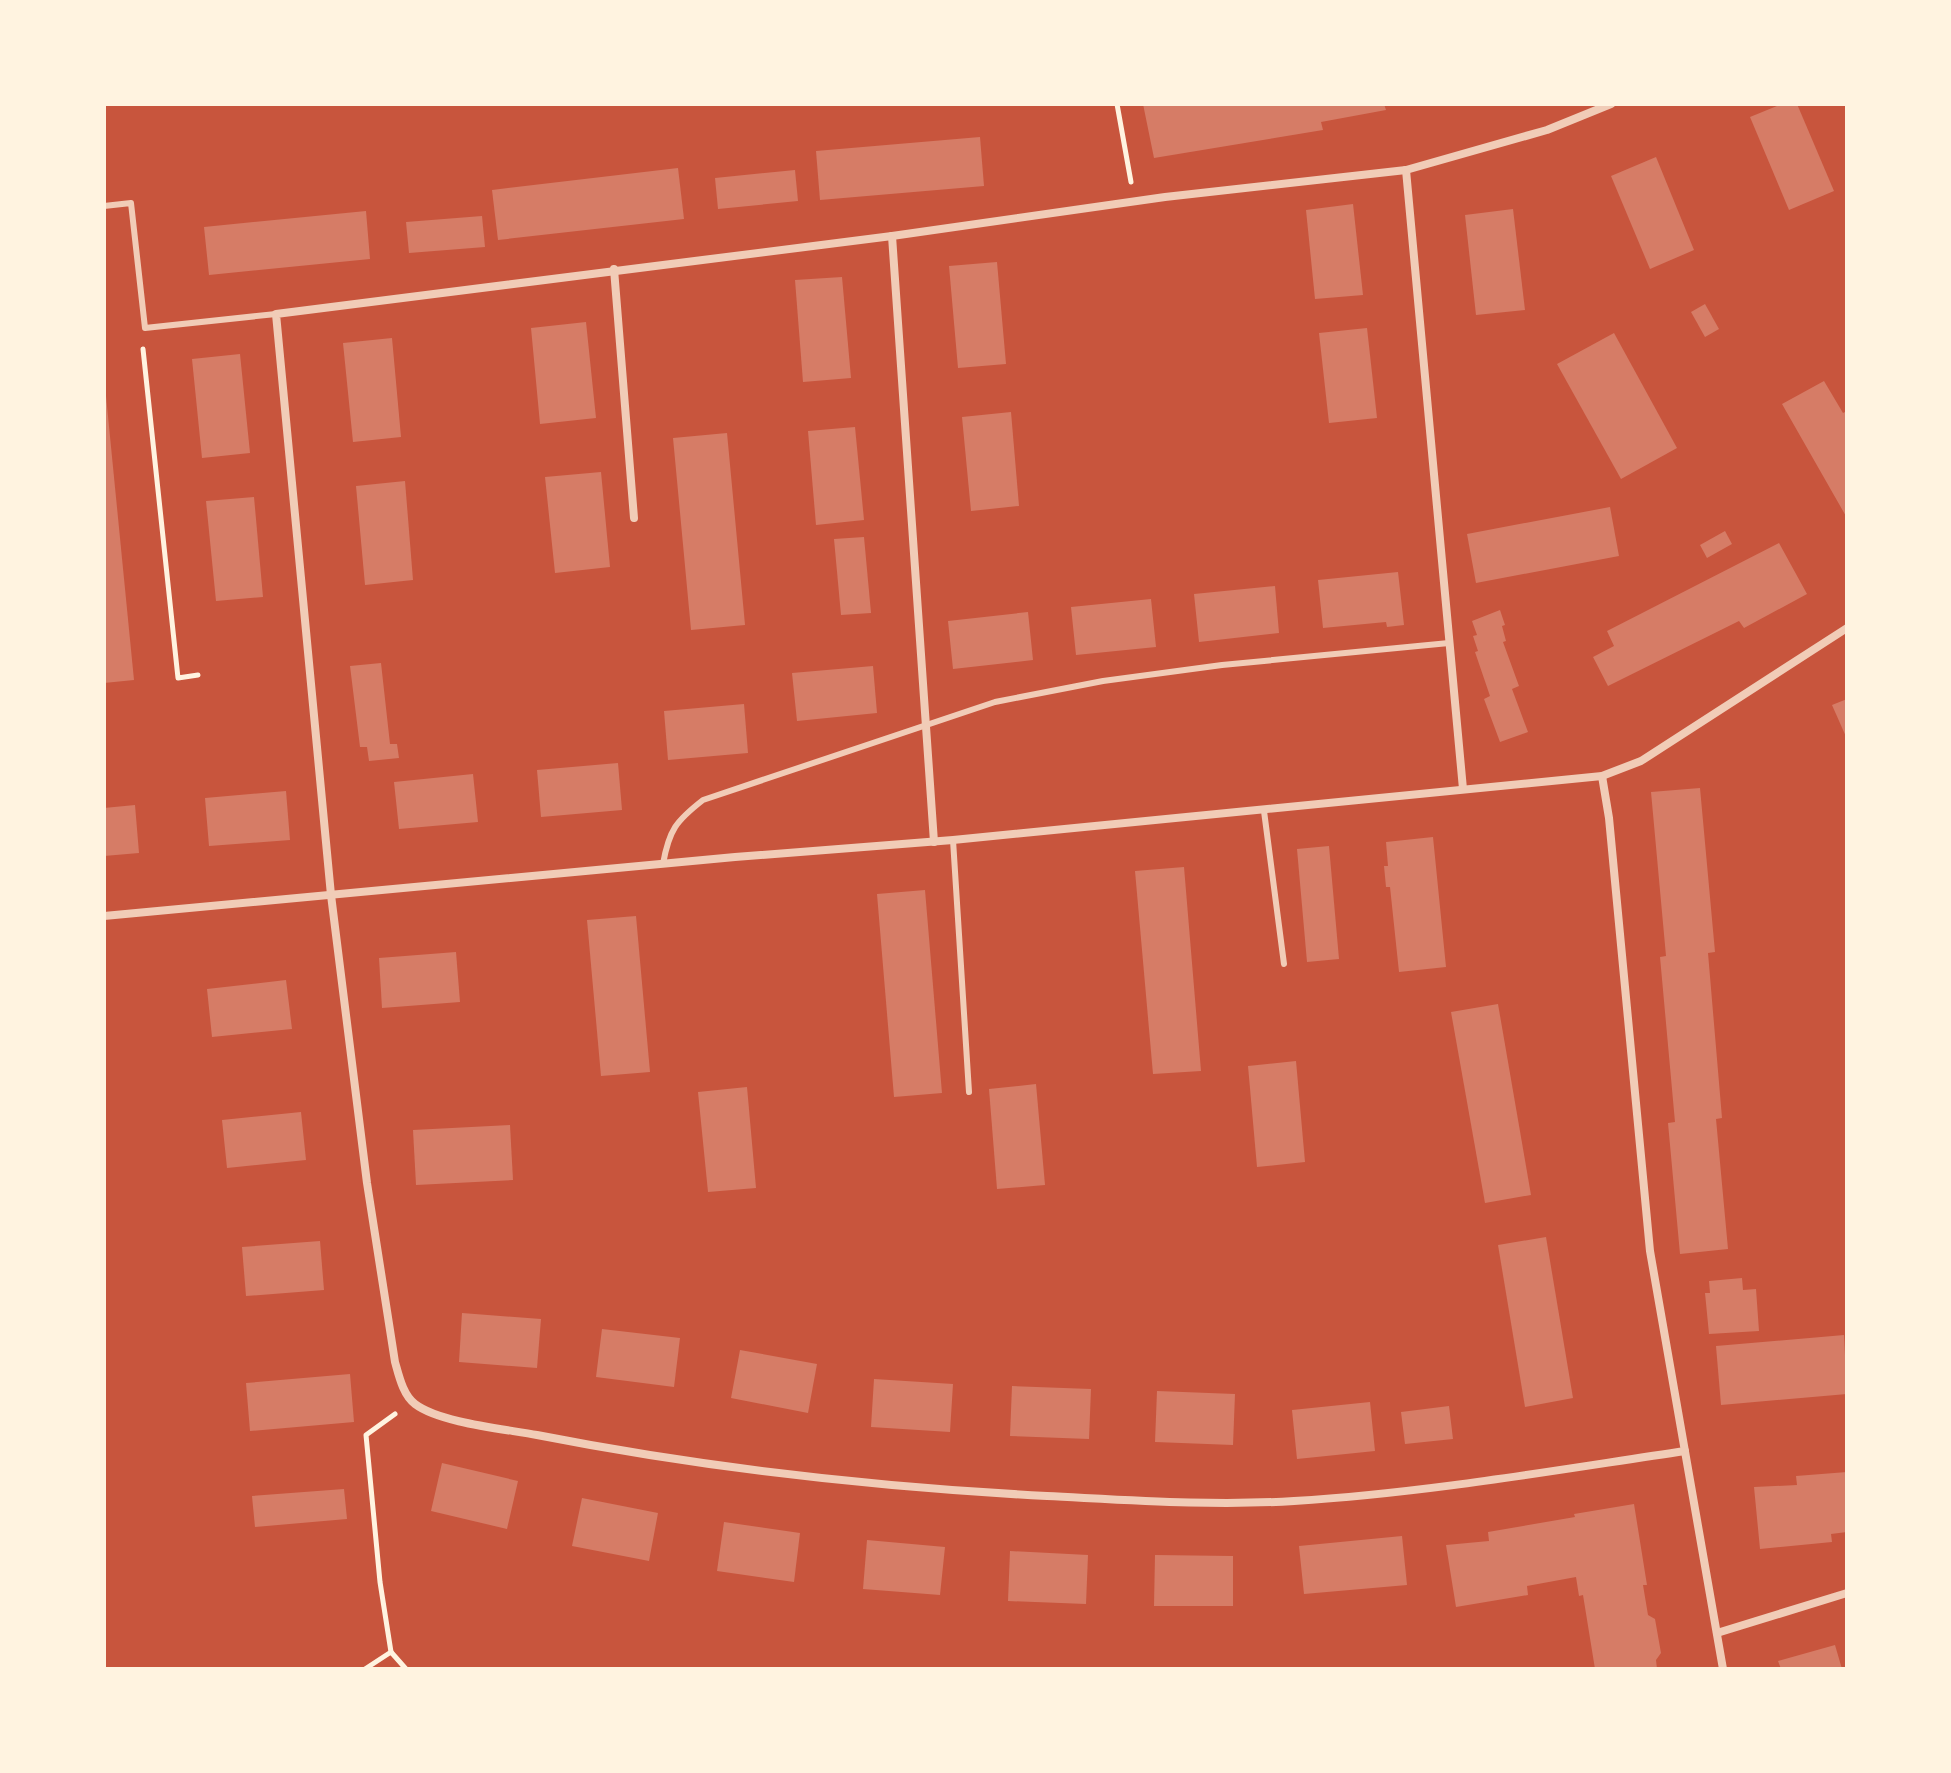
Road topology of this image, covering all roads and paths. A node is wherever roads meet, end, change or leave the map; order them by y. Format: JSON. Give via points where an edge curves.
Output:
{"nodes":[{"id":1,"x":1117,"y":104,"type":"edge"},
{"id":2,"x":1611,"y":104,"type":"edge"},
{"id":3,"x":1406,"y":170,"type":"junction"},
{"id":4,"x":1135,"y":202,"type":"junction"},
{"id":5,"x":104,"y":206,"type":"edge"},
{"id":6,"x":892,"y":236,"type":"junction"},
{"id":7,"x":614,"y":269,"type":"junction"},
{"id":8,"x":276,"y":314,"type":"junction"},
{"id":9,"x":145,"y":328,"type":"junction"},
{"id":10,"x":634,"y":518,"type":"dead end"},
{"id":11,"x":1847,"y":628,"type":"edge"},
{"id":12,"x":1449,"y":643,"type":"junction"},
{"id":13,"x":198,"y":675,"type":"dead end"},
{"id":14,"x":928,"y":725,"type":"junction"},
{"id":15,"x":1602,"y":776,"type":"junction"},
{"id":16,"x":1463,"y":789,"type":"junction"},
{"id":17,"x":1264,"y":811,"type":"junction"},
{"id":18,"x":953,"y":840,"type":"junction"},
{"id":19,"x":934,"y":842,"type":"junction"},
{"id":20,"x":663,"y":864,"type":"junction"},
{"id":21,"x":331,"y":895,"type":"junction"},
{"id":22,"x":104,"y":916,"type":"edge"},
{"id":23,"x":1284,"y":964,"type":"dead end"},
{"id":24,"x":969,"y":1092,"type":"dead end"},
{"id":25,"x":412,"y":1402,"type":"junction"},
{"id":26,"x":1685,"y":1451,"type":"junction"},
{"id":27,"x":1847,"y":1593,"type":"edge"},
{"id":28,"x":1717,"y":1633,"type":"junction"},
{"id":29,"x":391,"y":1652,"type":"junction"},
{"id":30,"x":365,"y":1669,"type":"edge"},
{"id":31,"x":406,"y":1669,"type":"edge"},
{"id":32,"x":1723,"y":1669,"type":"edge"}],
"edges":[{"from":1,"to":4,"type":"path"},
{"from":2,"to":3,"type":"street","via":[[1547,130]]},
{"from":3,"to":4,"type":"street"},
{"from":3,"to":12,"type":"street"},
{"from":4,"to":6,"type":"street"},
{"from":5,"to":9,"type":"lane","via":[[131,203]]},
{"from":6,"to":7,"type":"street"},
{"from":6,"to":14,"type":"street"},
{"from":7,"to":8,"type":"street"},
{"from":7,"to":10,"type":"street"},
{"from":8,"to":9,"type":"lane"},
{"from":8,"to":21,"type":"street"},
{"from":9,"to":13,"type":"path","via":[[143,350],[178,678]]},
{"from":11,"to":15,"type":"street","via":[[1641,761]]},
{"from":12,"to":14,"type":"lane","via":[[1103,681],[995,702]]},
{"from":12,"to":16,"type":"street"},
{"from":14,"to":19,"type":"street"},
{"from":14,"to":20,"type":"lane","via":[[703,800],[679,818]]},
{"from":15,"to":16,"type":"street"},
{"from":15,"to":26,"type":"street","via":[[1650,1251]]},
{"from":16,"to":17,"type":"street"},
{"from":17,"to":18,"type":"street"},
{"from":17,"to":23,"type":"lane"},
{"from":18,"to":19,"type":"street"},
{"from":18,"to":24,"type":"lane"},
{"from":19,"to":20,"type":"street"},
{"from":20,"to":21,"type":"street"},
{"from":21,"to":22,"type":"street"},
{"from":21,"to":25,"type":"street","via":[[392,1347]]},
{"from":25,"to":26,"type":"street","via":[[442,1416],[738,1468],[918,1489],[1142,1501],[1293,1501]]},
{"from":25,"to":29,"type":"path","via":[[366,1435]]},
{"from":26,"to":28,"type":"street"},
{"from":27,"to":28,"type":"street"},
{"from":28,"to":32,"type":"street"},
{"from":29,"to":30,"type":"path"},
{"from":29,"to":31,"type":"path"}]}
